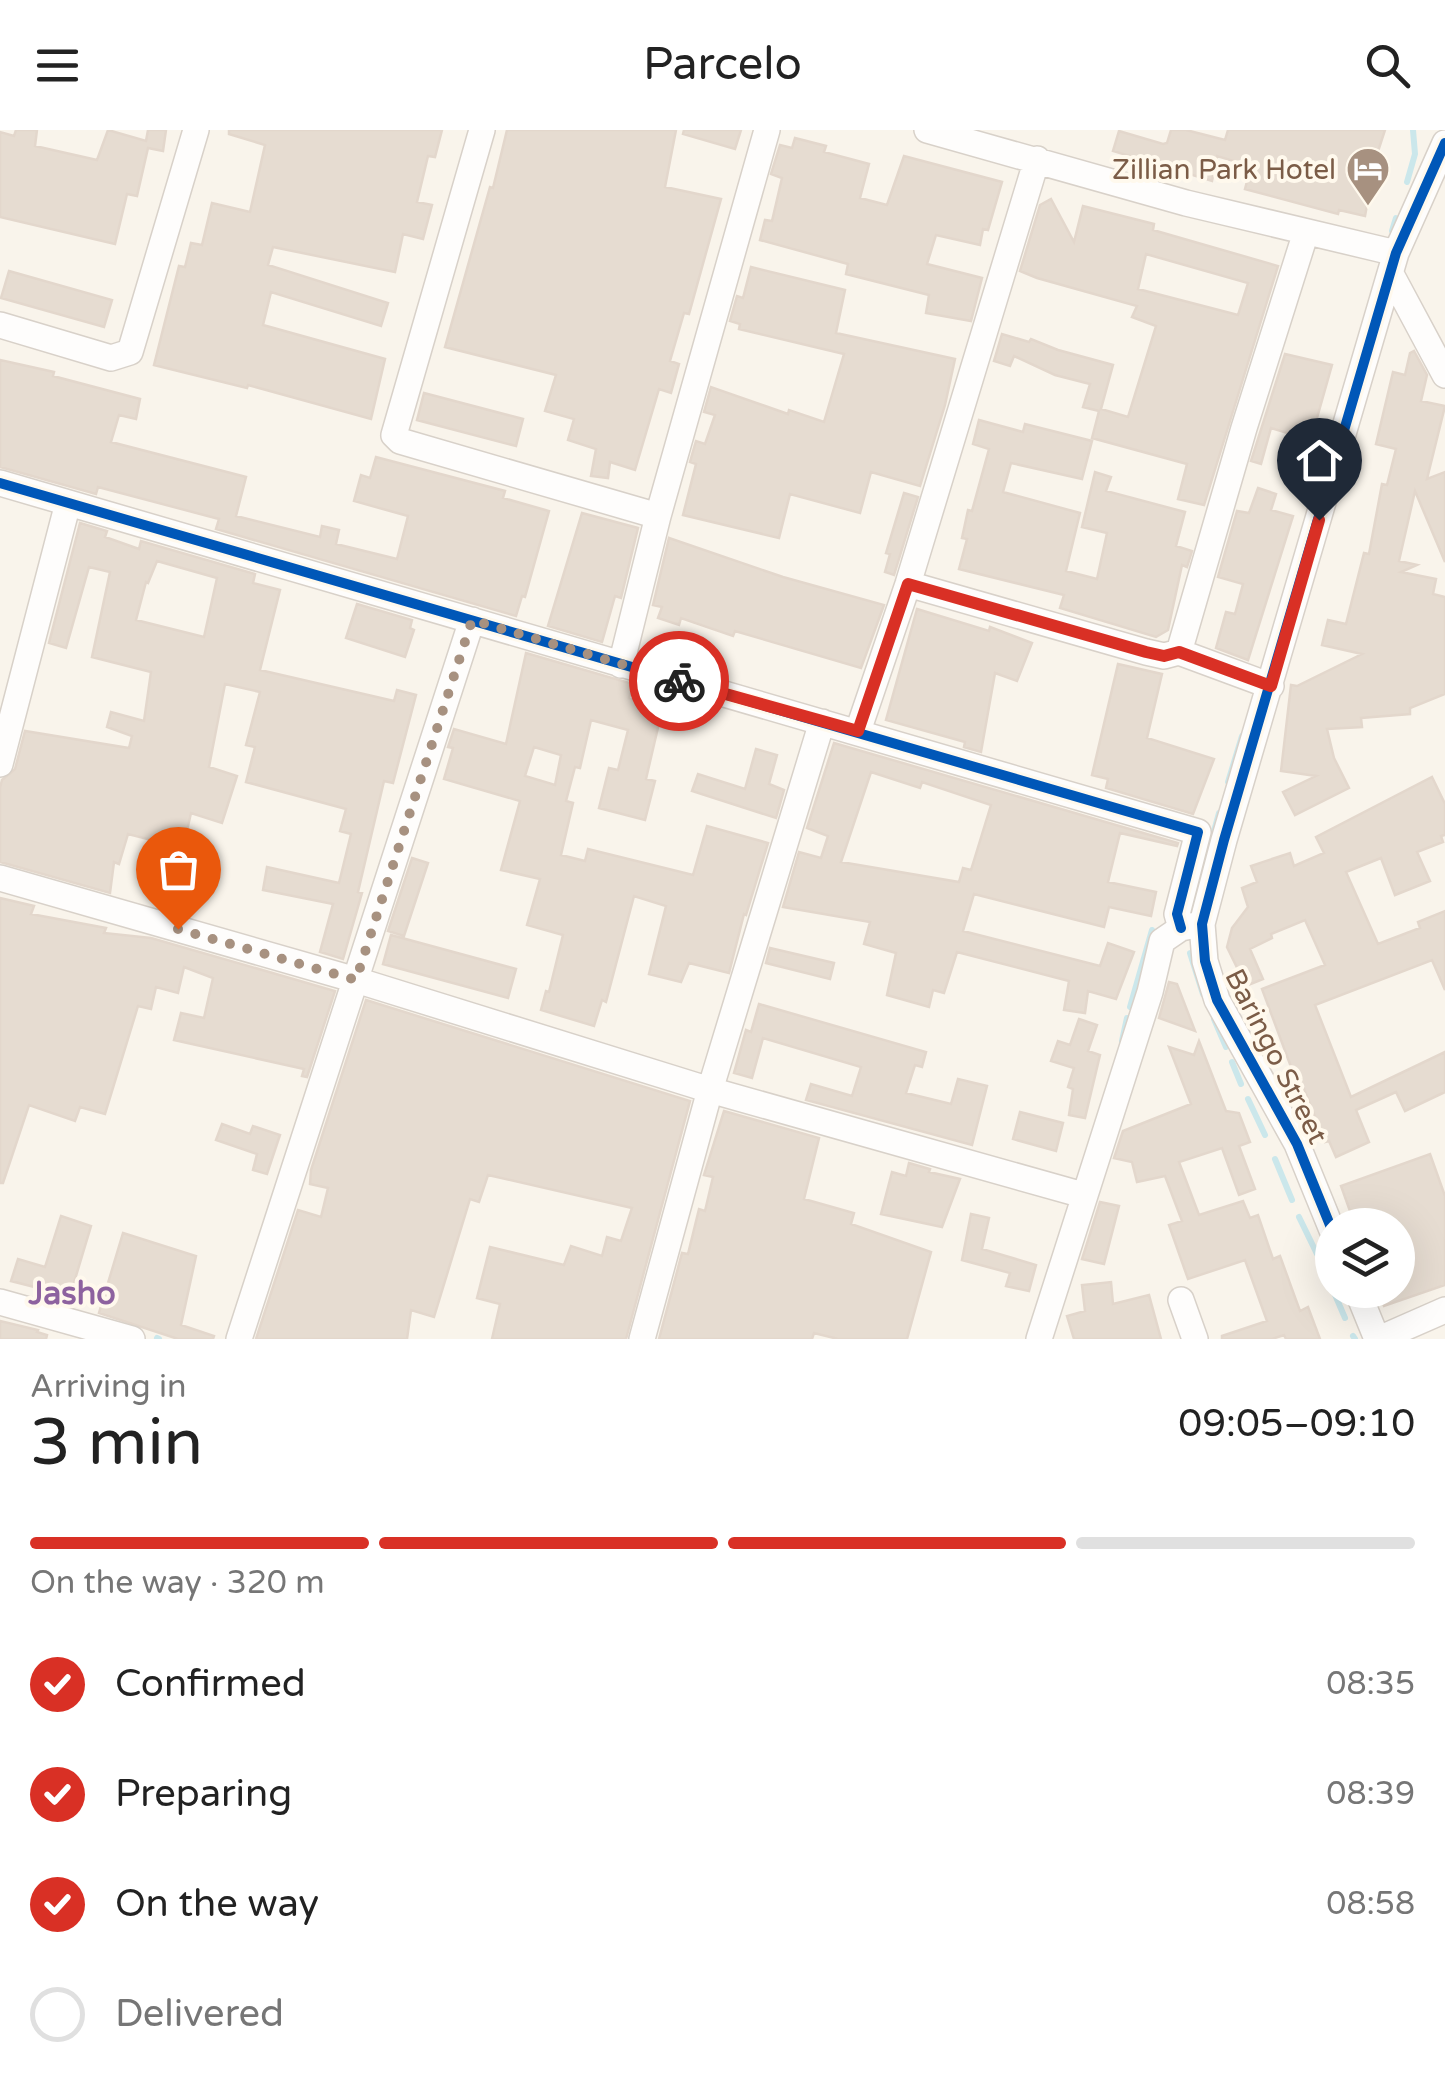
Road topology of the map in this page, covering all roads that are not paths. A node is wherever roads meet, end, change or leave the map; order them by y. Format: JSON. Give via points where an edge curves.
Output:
{"nodes":[{"id":1,"x":196,"y":130,"type":"edge"},
{"id":2,"x":482,"y":130,"type":"edge"},
{"id":3,"x":767,"y":130,"type":"edge"},
{"id":4,"x":927,"y":130,"type":"edge"},
{"id":5,"x":1440,"y":143,"type":"edge"},
{"id":6,"x":1038,"y":159,"type":"junction"},
{"id":7,"x":1306,"y":232,"type":"junction"},
{"id":8,"x":1394,"y":264,"type":"junction"},
{"id":9,"x":0,"y":325,"type":"edge"},
{"id":10,"x":1445,"y":375,"type":"edge"},
{"id":11,"x":0,"y":484,"type":"edge"},
{"id":12,"x":68,"y":503,"type":"junction"},
{"id":13,"x":658,"y":516,"type":"junction"},
{"id":14,"x":908,"y":584,"type":"junction"},
{"id":15,"x":472,"y":620,"type":"junction"},
{"id":16,"x":1179,"y":652,"type":"junction"},
{"id":17,"x":620,"y":665,"type":"junction"},
{"id":18,"x":1271,"y":686,"type":"junction"},
{"id":19,"x":822,"y":722,"type":"junction"},
{"id":20,"x":858,"y":731,"type":"junction"},
{"id":21,"x":0,"y":764,"type":"edge"},
{"id":22,"x":0,"y":878,"type":"edge"},
{"id":23,"x":1192,"y":926,"type":"junction"},
{"id":24,"x":356,"y":980,"type":"junction"},
{"id":25,"x":710,"y":1090,"type":"junction"},
{"id":26,"x":1083,"y":1195,"type":"junction"},
{"id":27,"x":1323,"y":1208,"type":"edge"},
{"id":28,"x":1181,"y":1300,"type":"dead end"},
{"id":29,"x":0,"y":1302,"type":"edge"},
{"id":30,"x":1365,"y":1308,"type":"edge"},
{"id":31,"x":1445,"y":1310,"type":"edge"},
{"id":32,"x":132,"y":1339,"type":"edge"},
{"id":33,"x":239,"y":1339,"type":"edge"},
{"id":34,"x":642,"y":1339,"type":"edge"},
{"id":35,"x":1040,"y":1339,"type":"edge"},
{"id":36,"x":1195,"y":1339,"type":"edge"},
{"id":37,"x":1378,"y":1339,"type":"edge"}],
"edges":[{"from":1,"to":9,"type":"street","via":[[130,352],[111,358]]},
{"from":2,"to":13,"type":"street","via":[[394,435]]},
{"from":3,"to":13,"type":"street"},
{"from":4,"to":6,"type":"street"},
{"from":5,"to":8,"type":"street","name":"Baringo Street"},
{"from":6,"to":7,"type":"street"},
{"from":6,"to":14,"type":"street"},
{"from":7,"to":8,"type":"street"},
{"from":7,"to":16,"type":"street"},
{"from":8,"to":10,"type":"street"},
{"from":8,"to":18,"type":"street","name":"Baringo Street"},
{"from":11,"to":12,"type":"street"},
{"from":12,"to":15,"type":"street"},
{"from":12,"to":21,"type":"street"},
{"from":13,"to":17,"type":"street"},
{"from":14,"to":16,"type":"street","via":[[1146,652]]},
{"from":14,"to":20,"type":"street"},
{"from":15,"to":17,"type":"street"},
{"from":15,"to":24,"type":"street"},
{"from":16,"to":18,"type":"street"},
{"from":17,"to":19,"type":"street"},
{"from":18,"to":23,"type":"street","name":"Baringo Street"},
{"from":19,"to":20,"type":"street"},
{"from":19,"to":25,"type":"street"},
{"from":20,"to":23,"type":"street","via":[[1198,832],[1177,914]]},
{"from":22,"to":24,"type":"street"},
{"from":23,"to":26,"type":"street","via":[[1162,941]]},
{"from":23,"to":27,"type":"street","name":"Baringo Street","via":[[1217,1000],[1298,1144]]},
{"from":24,"to":25,"type":"street"},
{"from":24,"to":33,"type":"street"},
{"from":25,"to":26,"type":"street"},
{"from":25,"to":34,"type":"street"},
{"from":26,"to":35,"type":"street"},
{"from":28,"to":36,"type":"street"},
{"from":29,"to":32,"type":"street"},
{"from":30,"to":37,"type":"street"},
{"from":31,"to":37,"type":"street"}]}
